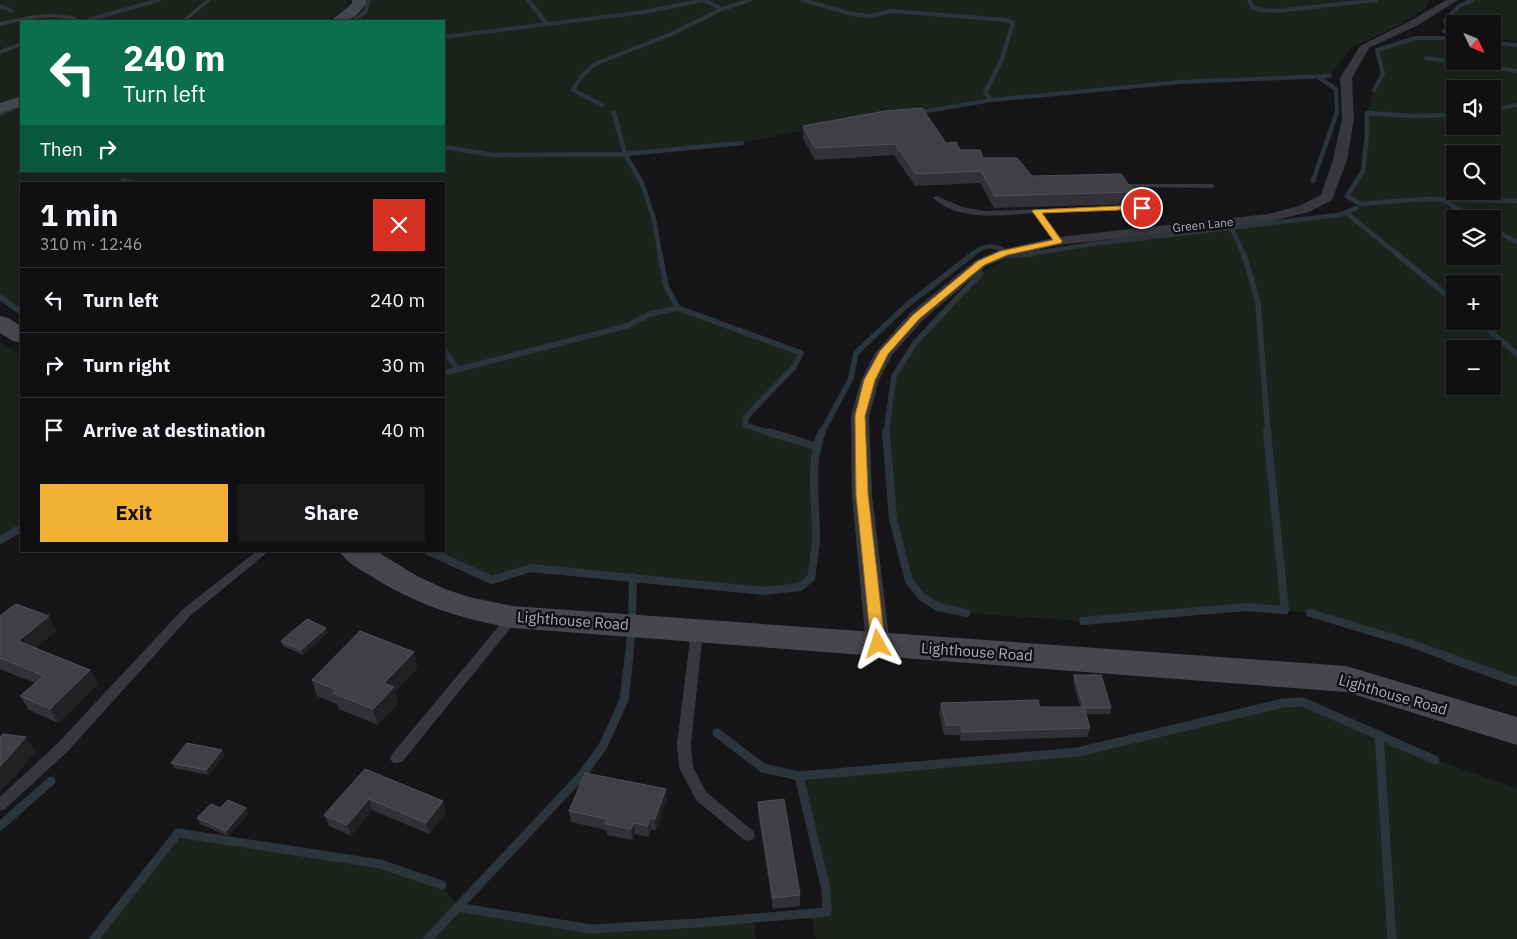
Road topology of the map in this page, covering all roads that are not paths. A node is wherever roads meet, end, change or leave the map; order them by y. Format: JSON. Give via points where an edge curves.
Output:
{"nodes":[{"id":1,"x":209,"y":0,"type":"edge"},
{"id":2,"x":358,"y":0,"type":"edge"},
{"id":3,"x":1453,"y":0,"type":"edge"},
{"id":4,"x":24,"y":20,"type":"edge"},
{"id":5,"x":77,"y":20,"type":"edge"},
{"id":6,"x":184,"y":20,"type":"edge"},
{"id":7,"x":340,"y":20,"type":"edge"},
{"id":8,"x":20,"y":21,"type":"edge"},
{"id":9,"x":0,"y":24,"type":"edge"},
{"id":10,"x":20,"y":44,"type":"edge"},
{"id":11,"x":0,"y":52,"type":"edge"},
{"id":12,"x":20,"y":101,"type":"edge"},
{"id":13,"x":0,"y":108,"type":"edge"},
{"id":14,"x":1212,"y":186,"type":"dead end"},
{"id":15,"x":937,"y":198,"type":"dead end"},
{"id":16,"x":1036,"y":211,"type":"junction"},
{"id":17,"x":1058,"y":241,"type":"junction"},
{"id":18,"x":0,"y":323,"type":"edge"},
{"id":19,"x":20,"y":335,"type":"edge"},
{"id":20,"x":263,"y":552,"type":"edge"},
{"id":21,"x":356,"y":552,"type":"edge"},
{"id":22,"x":513,"y":617,"type":"junction"},
{"id":23,"x":698,"y":630,"type":"junction"},
{"id":24,"x":878,"y":644,"type":"junction"},
{"id":25,"x":1517,"y":731,"type":"edge"},
{"id":26,"x":397,"y":758,"type":"dead end"},
{"id":27,"x":0,"y":805,"type":"edge"},
{"id":28,"x":748,"y":835,"type":"dead end"}],
"edges":[{"from":1,"to":6,"type":"lane"},
{"from":2,"to":7,"type":"main road","via":[[355,10]]},
{"from":3,"to":17,"type":"street","name":"Green Lane","via":[[1365,46],[1346,78],[1348,119],[1340,160],[1327,197],[1304,208],[1268,218]]},
{"from":4,"to":5,"type":"lane","via":[[42,17]]},
{"from":8,"to":9,"type":"lane"},
{"from":10,"to":11,"type":"lane"},
{"from":12,"to":13,"type":"main road"},
{"from":14,"to":16,"type":"lane","via":[[1129,186],[1142,208]]},
{"from":15,"to":16,"type":"lane","via":[[975,213]]},
{"from":16,"to":17,"type":"lane"},
{"from":17,"to":24,"type":"street","name":"Green Lane","via":[[1004,253],[981,263],[916,317],[884,353],[870,380],[860,416],[862,494]]},
{"from":18,"to":19,"type":"main road"},
{"from":20,"to":27,"type":"lane","via":[[186,613],[63,748]]},
{"from":21,"to":22,"type":"main road","name":"Lighthouse Road","via":[[423,592],[463,608]]},
{"from":22,"to":23,"type":"main road","name":"Lighthouse Road"},
{"from":22,"to":26,"type":"lane"},
{"from":23,"to":24,"type":"main road","name":"Lighthouse Road"},
{"from":23,"to":28,"type":"lane","via":[[684,736],[686,767],[701,796]]},
{"from":24,"to":25,"type":"main road","name":"Lighthouse Road","via":[[1346,679]]}]}
